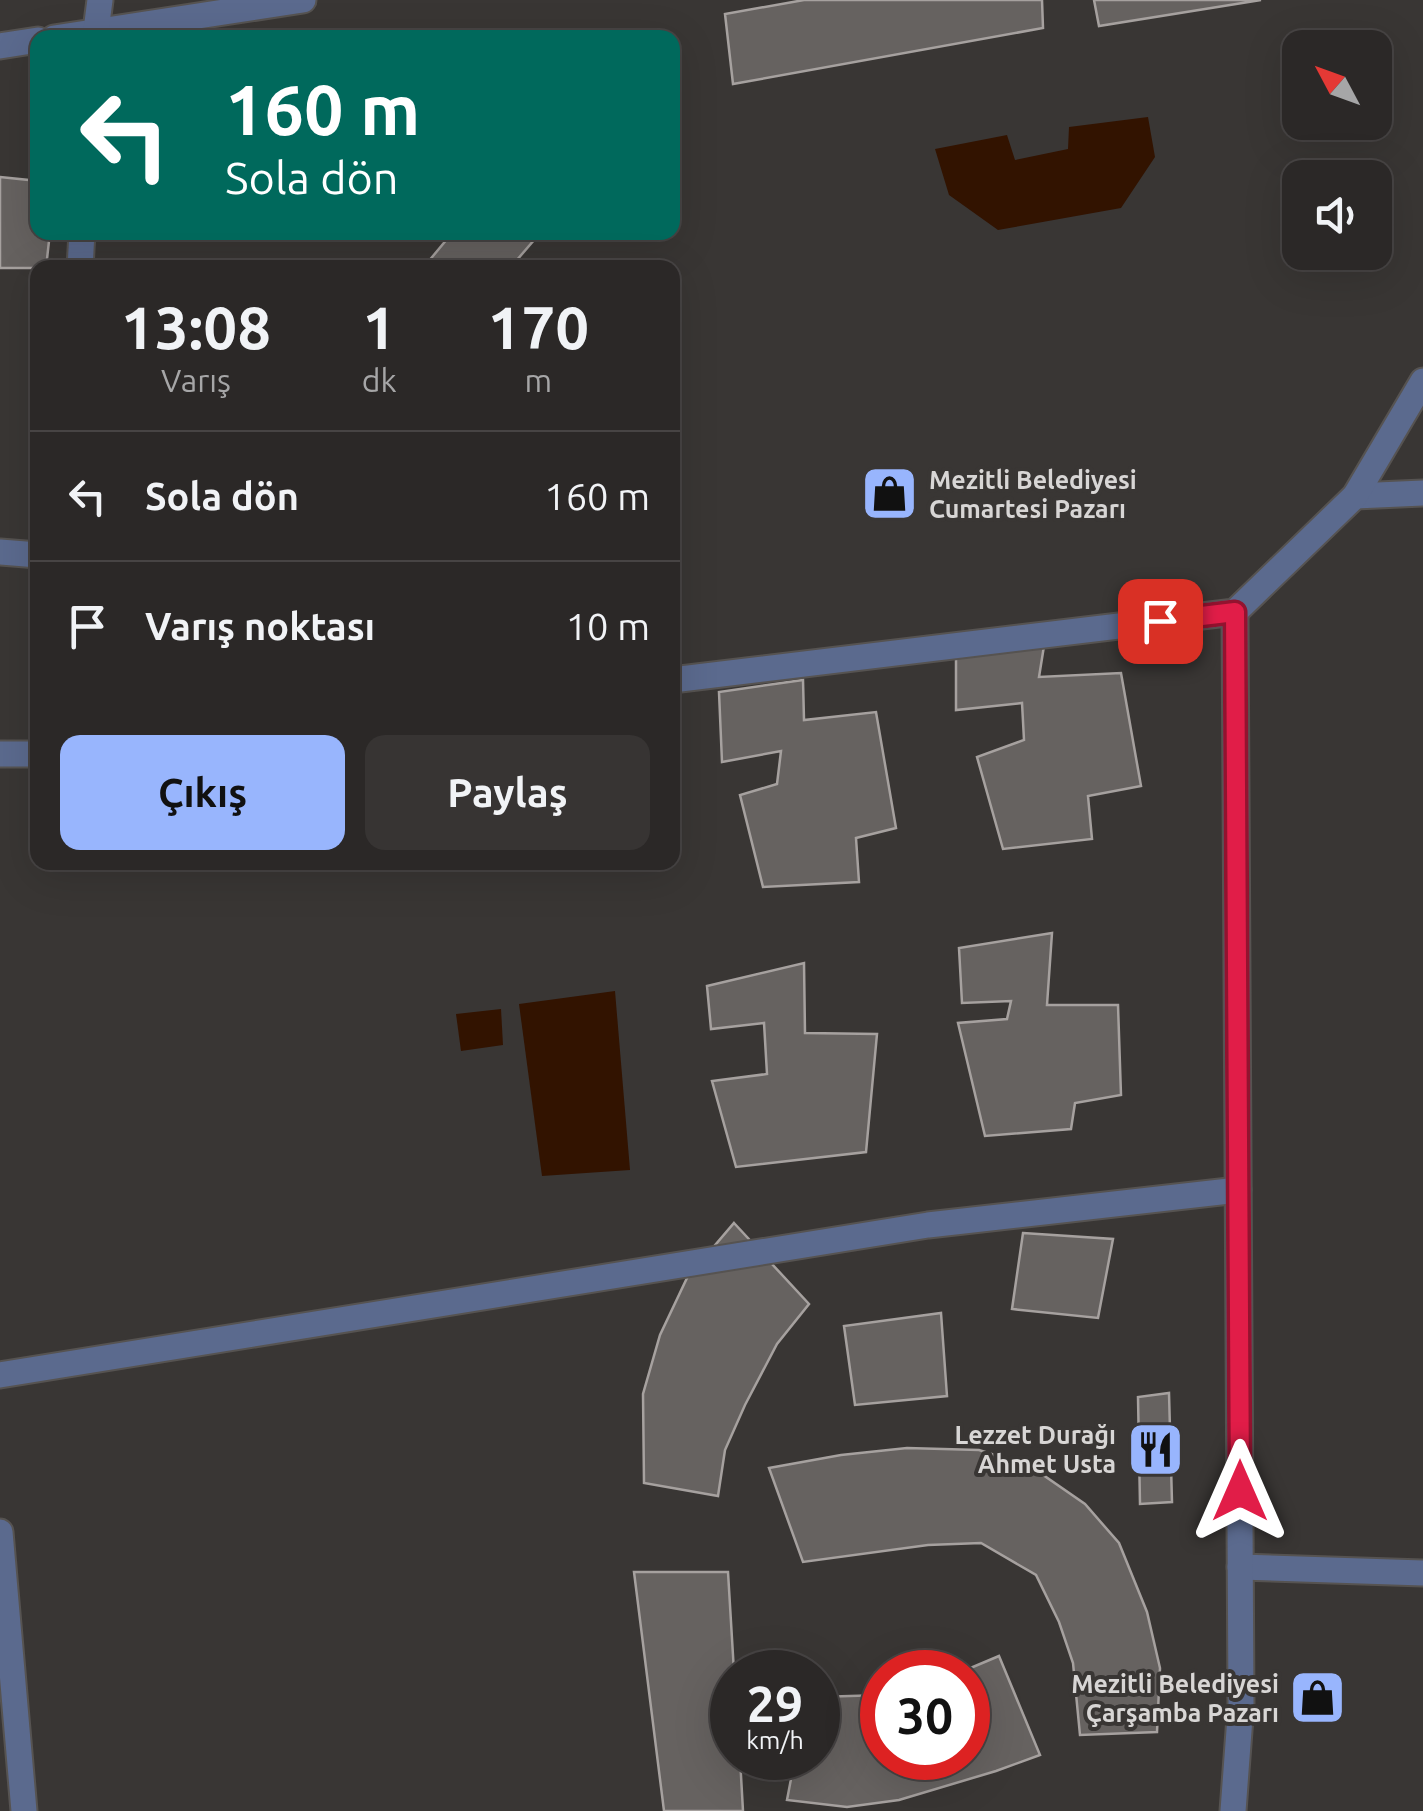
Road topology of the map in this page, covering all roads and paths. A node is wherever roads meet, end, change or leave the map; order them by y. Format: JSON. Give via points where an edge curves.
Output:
{"nodes":[{"id":1,"x":100,"y":0,"type":"edge"},
{"id":2,"x":304,"y":0,"type":"edge"},
{"id":3,"x":96,"y":30,"type":"edge"},
{"id":4,"x":120,"y":30,"type":"edge"},
{"id":5,"x":30,"y":41,"type":"edge"},
{"id":6,"x":0,"y":46,"type":"edge"},
{"id":7,"x":1423,"y":381,"type":"edge"},
{"id":8,"x":1423,"y":494,"type":"edge"},
{"id":9,"x":1355,"y":496,"type":"junction"},
{"id":10,"x":0,"y":552,"type":"edge"},
{"id":11,"x":30,"y":554,"type":"edge"},
{"id":12,"x":1235,"y":612,"type":"junction"},
{"id":13,"x":680,"y":679,"type":"edge"},
{"id":14,"x":0,"y":754,"type":"edge"},
{"id":15,"x":30,"y":754,"type":"edge"},
{"id":16,"x":1238,"y":1190,"type":"junction"},
{"id":17,"x":0,"y":1375,"type":"edge"},
{"id":18,"x":0,"y":1532,"type":"edge"},
{"id":19,"x":1240,"y":1566,"type":"junction"},
{"id":20,"x":1423,"y":1573,"type":"edge"},
{"id":21,"x":24,"y":1811,"type":"edge"},
{"id":22,"x":1233,"y":1811,"type":"edge"}],
"edges":[{"from":1,"to":3,"type":"street"},
{"from":2,"to":4,"type":"street"},
{"from":5,"to":6,"type":"street"},
{"from":7,"to":9,"type":"street"},
{"from":8,"to":9,"type":"street"},
{"from":9,"to":12,"type":"street"},
{"from":10,"to":11,"type":"street"},
{"from":12,"to":13,"type":"street"},
{"from":12,"to":16,"type":"street"},
{"from":14,"to":15,"type":"street"},
{"from":16,"to":17,"type":"street","via":[[928,1225]]},
{"from":16,"to":19,"type":"street"},
{"from":18,"to":21,"type":"street"},
{"from":19,"to":20,"type":"street"},
{"from":19,"to":22,"type":"street"}]}
